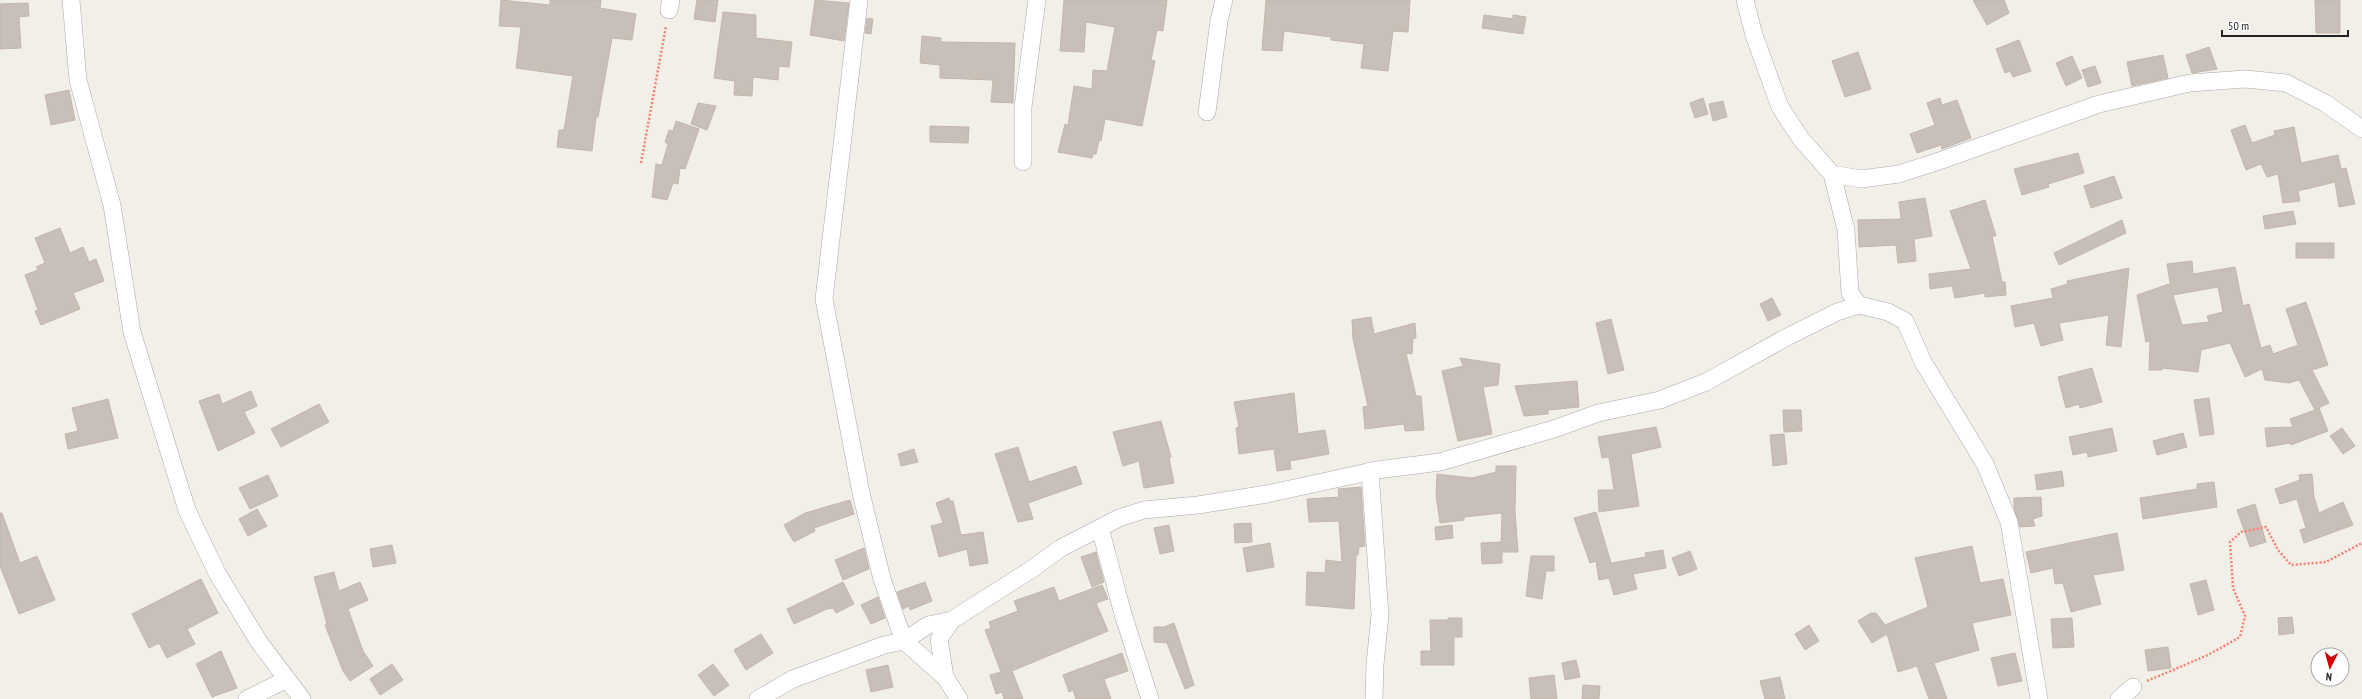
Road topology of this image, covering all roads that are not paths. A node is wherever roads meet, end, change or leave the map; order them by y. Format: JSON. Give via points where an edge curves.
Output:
{"nodes":[{"id":1,"x":71,"y":0,"type":"edge"},
{"id":2,"x":859,"y":0,"type":"edge"},
{"id":3,"x":1037,"y":0,"type":"edge"},
{"id":4,"x":1224,"y":0,"type":"edge"},
{"id":5,"x":1745,"y":0,"type":"edge"},
{"id":6,"x":1206,"y":112,"type":"dead end"},
{"id":7,"x":2362,"y":129,"type":"edge"},
{"id":8,"x":1023,"y":162,"type":"dead end"},
{"id":9,"x":1832,"y":174,"type":"junction"},
{"id":10,"x":1859,"y":305,"type":"junction"},
{"id":11,"x":1370,"y":471,"type":"junction"},
{"id":12,"x":1100,"y":528,"type":"junction"},
{"id":13,"x":952,"y":620,"type":"junction"},
{"id":14,"x":904,"y":641,"type":"junction"},
{"id":15,"x":945,"y":677,"type":"junction"},
{"id":16,"x":287,"y":679,"type":"junction"},
{"id":17,"x":2133,"y":687,"type":"road end"},
{"id":18,"x":247,"y":699,"type":"edge"},
{"id":19,"x":302,"y":699,"type":"edge"},
{"id":20,"x":758,"y":699,"type":"edge"},
{"id":21,"x":959,"y":699,"type":"edge"},
{"id":22,"x":1150,"y":699,"type":"edge"},
{"id":23,"x":1374,"y":699,"type":"edge"},
{"id":24,"x":2039,"y":699,"type":"edge"},
{"id":25,"x":2119,"y":699,"type":"edge"}],
"edges":[{"from":1,"to":16,"type":"street","via":[[78,80],[112,205],[132,332],[187,510],[217,573],[259,642]]},
{"from":2,"to":14,"type":"street","via":[[824,298],[861,493],[882,579]]},
{"from":3,"to":8,"type":"street","via":[[1023,107]]},
{"from":4,"to":6,"type":"street"},
{"from":5,"to":9,"type":"street","via":[[1754,35],[1780,107],[1802,139]]},
{"from":7,"to":9,"type":"street","via":[[2325,103],[2286,83],[2245,79],[2190,83],[2099,104],[1899,174],[1862,179]]},
{"from":9,"to":10,"type":"street","via":[[1846,230],[1850,293]]},
{"from":10,"to":11,"type":"street","via":[[1837,312],[1787,336],[1706,382],[1660,400],[1598,412],[1557,428],[1440,462]]},
{"from":10,"to":24,"type":"street","via":[[1888,312],[1905,321],[1923,362],[1985,464],[2008,522]]},
{"from":11,"to":12,"type":"street","via":[[1267,494],[1198,505],[1144,510],[1119,518]]},
{"from":11,"to":23,"type":"street","via":[[1380,615]]},
{"from":12,"to":13,"type":"street","via":[[1061,548]]},
{"from":12,"to":22,"type":"street","via":[[1122,614]]},
{"from":13,"to":14,"type":"street","via":[[928,625]]},
{"from":13,"to":15,"type":"street","via":[[939,639]]},
{"from":14,"to":15,"type":"street"},
{"from":14,"to":20,"type":"street","via":[[884,645],[793,679]]},
{"from":15,"to":21,"type":"street"},
{"from":16,"to":18,"type":"street"},
{"from":16,"to":19,"type":"street"},
{"from":17,"to":25,"type":"street"}]}
